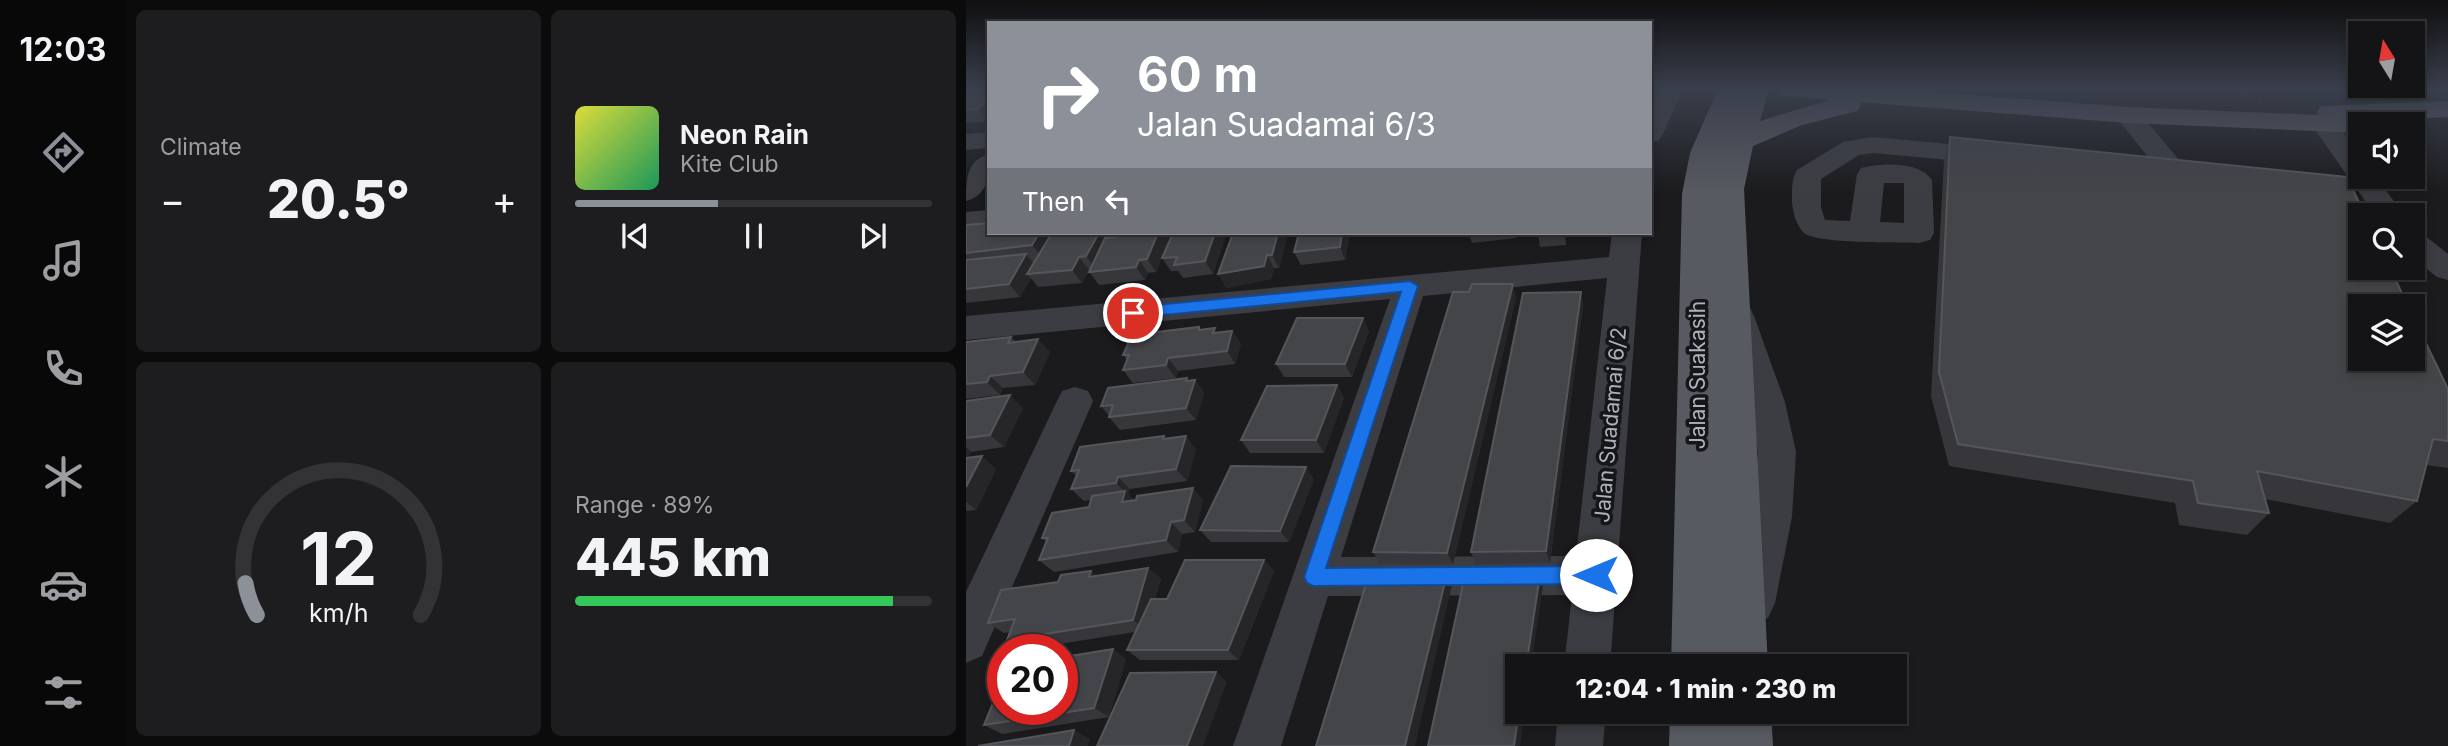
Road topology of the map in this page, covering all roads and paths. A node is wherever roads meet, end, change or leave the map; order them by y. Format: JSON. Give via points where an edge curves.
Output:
{"nodes":[{"id":1,"x":1717,"y":124,"type":"edge"},
{"id":2,"x":1745,"y":124,"type":"edge"},
{"id":3,"x":1774,"y":124,"type":"edge"},
{"id":4,"x":2135,"y":124,"type":"edge"},
{"id":5,"x":2320,"y":124,"type":"edge"},
{"id":6,"x":2324,"y":124,"type":"junction"},
{"id":7,"x":2348,"y":125,"type":"edge"},
{"id":8,"x":987,"y":140,"type":"edge"},
{"id":9,"x":1740,"y":141,"type":"junction"},
{"id":10,"x":966,"y":142,"type":"edge"},
{"id":11,"x":2348,"y":158,"type":"edge"},
{"id":12,"x":2024,"y":159,"type":"edge"},
{"id":13,"x":987,"y":165,"type":"edge"},
{"id":14,"x":2134,"y":169,"type":"edge"},
{"id":15,"x":2175,"y":173,"type":"junction"},
{"id":16,"x":2202,"y":176,"type":"edge"},
{"id":17,"x":966,"y":192,"type":"edge"},
{"id":18,"x":987,"y":219,"type":"edge"},
{"id":19,"x":966,"y":221,"type":"edge"},
{"id":20,"x":1864,"y":229,"type":"dead end"},
{"id":21,"x":1626,"y":249,"type":"edge"},
{"id":22,"x":2425,"y":254,"type":"edge"},
{"id":23,"x":2448,"y":270,"type":"edge"},
{"id":24,"x":1410,"y":286,"type":"junction"},
{"id":25,"x":1731,"y":293,"type":"joint"},
{"id":26,"x":966,"y":328,"type":"edge"},
{"id":27,"x":1074,"y":401,"type":"dead end"},
{"id":28,"x":1596,"y":575,"type":"junction"},
{"id":29,"x":1313,"y":577,"type":"junction"},
{"id":30,"x":967,"y":635,"type":"edge"},
{"id":31,"x":1588,"y":654,"type":"edge"},
{"id":32,"x":1696,"y":654,"type":"edge"},
{"id":33,"x":1744,"y":654,"type":"edge"},
{"id":34,"x":1582,"y":724,"type":"edge"},
{"id":35,"x":1696,"y":724,"type":"edge"},
{"id":36,"x":1745,"y":724,"type":"edge"},
{"id":37,"x":1257,"y":746,"type":"edge"},
{"id":38,"x":1579,"y":746,"type":"edge"},
{"id":39,"x":1696,"y":746,"type":"edge"},
{"id":40,"x":1746,"y":746,"type":"edge"}],
"edges":[{"from":1,"to":32,"type":"main road","name":"Jalan Suakasih","via":[[1705,153],[1698,194]]},
{"from":2,"to":9,"type":"main road","name":"Jalan Suakasih"},
{"from":3,"to":9,"type":"main road"},
{"from":4,"to":15,"type":"street"},
{"from":5,"to":6,"type":"main road"},
{"from":6,"to":7,"type":"main road"},
{"from":6,"to":11,"type":"street"},
{"from":8,"to":10,"type":"street"},
{"from":9,"to":25,"type":"main road","name":"Jalan Suakasih","via":[[1729,188]]},
{"from":12,"to":20,"type":"street","via":[[1873,145],[1852,148],[1807,176],[1808,220],[1821,230]]},
{"from":13,"to":17,"type":"street"},
{"from":14,"to":15,"type":"street"},
{"from":15,"to":16,"type":"street"},
{"from":18,"to":19,"type":"street"},
{"from":21,"to":24,"type":"street"},
{"from":21,"to":28,"type":"street","name":"Jalan Suadamai 6/2"},
{"from":22,"to":23,"type":"street"},
{"from":24,"to":26,"type":"street"},
{"from":24,"to":29,"type":"street"},
{"from":25,"to":33,"type":"street","via":[[1774,432],[1777,465]]},
{"from":27,"to":30,"type":"street"},
{"from":28,"to":29,"type":"street"},
{"from":28,"to":31,"type":"street","name":"Jalan Suadamai 6/2"},
{"from":29,"to":37,"type":"street"},
{"from":34,"to":38,"type":"street"},
{"from":35,"to":39,"type":"main road"},
{"from":36,"to":40,"type":"main road"}]}
